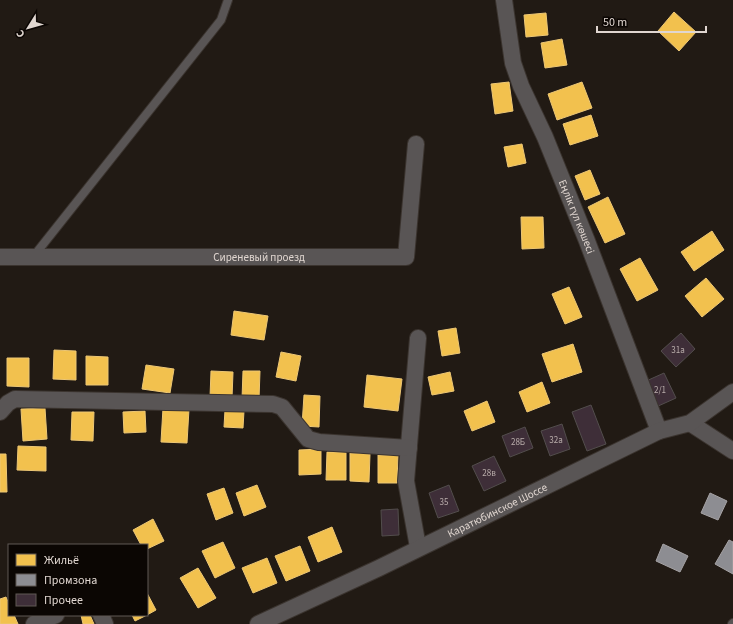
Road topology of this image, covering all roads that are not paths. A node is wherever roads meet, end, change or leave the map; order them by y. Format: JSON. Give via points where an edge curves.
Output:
{"nodes":[{"id":1,"x":228,"y":0,"type":"edge"},
{"id":2,"x":504,"y":0,"type":"edge"},
{"id":3,"x":416,"y":144,"type":"dead end"},
{"id":4,"x":0,"y":257,"type":"edge"},
{"id":5,"x":33,"y":257,"type":"junction"},
{"id":6,"x":418,"y":338,"type":"dead end"},
{"id":7,"x":733,"y":392,"type":"edge"},
{"id":8,"x":0,"y":412,"type":"edge"},
{"id":9,"x":690,"y":423,"type":"junction"},
{"id":10,"x":659,"y":431,"type":"junction"},
{"id":11,"x":409,"y":448,"type":"junction"},
{"id":12,"x":733,"y":451,"type":"edge"},
{"id":13,"x":418,"y":548,"type":"junction"},
{"id":14,"x":54,"y":616,"type":"edge"},
{"id":15,"x":34,"y":624,"type":"edge"},
{"id":16,"x":258,"y":624,"type":"edge"}],
"edges":[{"from":1,"to":5,"type":"lane","via":[[221,20]]},
{"from":2,"to":10,"type":"street","name":"Еңлік гүл көшесі","via":[[513,63],[521,86],[545,137],[587,241]]},
{"from":3,"to":5,"type":"street","name":"Сиреневый проезд","via":[[406,257]]},
{"from":4,"to":5,"type":"street","name":"Сиреневый проезд"},
{"from":6,"to":11,"type":"street"},
{"from":7,"to":9,"type":"street","name":"Каратюбинское Шоссе"},
{"from":8,"to":11,"type":"street","via":[[15,399],[273,404],[282,407],[308,439],[319,442]]},
{"from":9,"to":10,"type":"street","name":"Каратюбинское Шоссе"},
{"from":9,"to":12,"type":"street"},
{"from":10,"to":13,"type":"street","name":"Каратюбинское Шоссе"},
{"from":11,"to":13,"type":"street","via":[[406,482]]},
{"from":13,"to":16,"type":"street","name":"Каратюбинское Шоссе"},
{"from":14,"to":15,"type":"street"}]}
